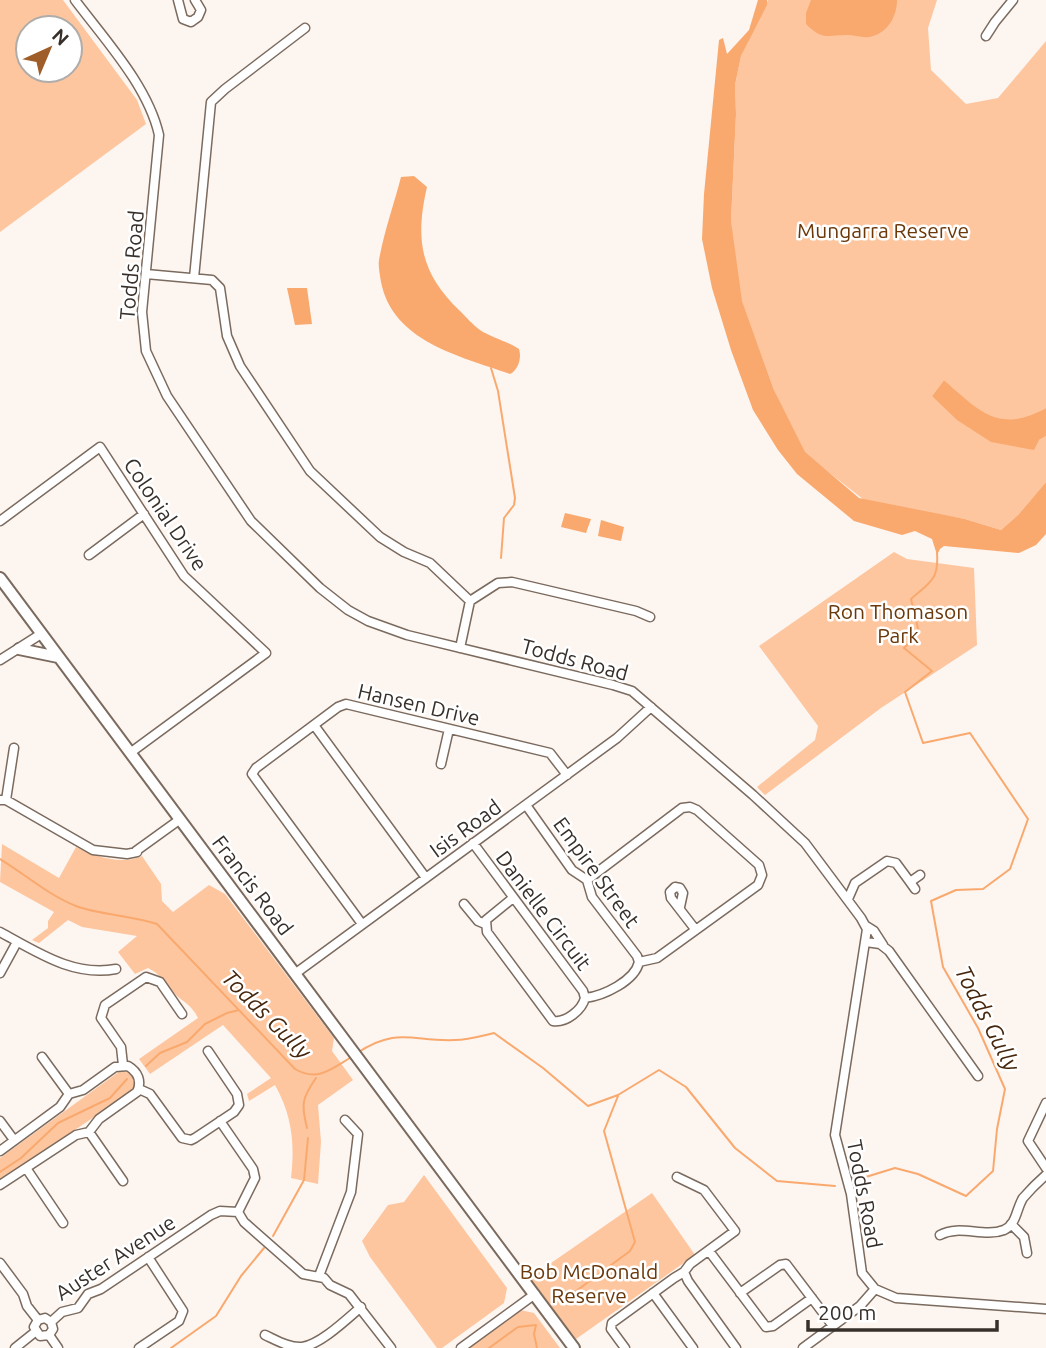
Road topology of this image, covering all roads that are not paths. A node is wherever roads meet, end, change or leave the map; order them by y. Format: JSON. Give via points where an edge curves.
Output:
{"nodes":[{"id":1,"x":75,"y":0,"type":"edge"},
{"id":2,"x":178,"y":0,"type":"edge"},
{"id":3,"x":195,"y":0,"type":"edge"},
{"id":4,"x":1013,"y":0,"type":"edge"},
{"id":5,"x":305,"y":28,"type":"dead end"},
{"id":6,"x":986,"y":36,"type":"dead end"},
{"id":7,"x":146,"y":274,"type":"junction"},
{"id":8,"x":194,"y":278,"type":"junction"},
{"id":9,"x":144,"y":514,"type":"junction"},
{"id":10,"x":0,"y":521,"type":"edge"},
{"id":11,"x":89,"y":555,"type":"dead end"},
{"id":12,"x":0,"y":578,"type":"edge"},
{"id":13,"x":470,"y":601,"type":"junction"},
{"id":14,"x":650,"y":617,"type":"dead end"},
{"id":15,"x":41,"y":634,"type":"junction"},
{"id":16,"x":19,"y":649,"type":"junction"},
{"id":17,"x":460,"y":649,"type":"junction"},
{"id":18,"x":58,"y":657,"type":"junction"},
{"id":19,"x":0,"y":660,"type":"edge"},
{"id":20,"x":651,"y":707,"type":"junction"},
{"id":21,"x":314,"y":725,"type":"junction"},
{"id":22,"x":449,"y":729,"type":"junction"},
{"id":23,"x":15,"y":748,"type":"dead end"},
{"id":24,"x":130,"y":753,"type":"junction"},
{"id":25,"x":442,"y":764,"type":"dead end"},
{"id":26,"x":567,"y":775,"type":"junction"},
{"id":27,"x":3,"y":800,"type":"edge"},
{"id":28,"x":526,"y":805,"type":"junction"},
{"id":29,"x":179,"y":820,"type":"junction"},
{"id":30,"x":472,"y":844,"type":"junction"},
{"id":31,"x":920,"y":875,"type":"dead end"},
{"id":32,"x":426,"y":878,"type":"junction"},
{"id":33,"x":587,"y":880,"type":"junction"},
{"id":34,"x":855,"y":883,"type":"junction"},
{"id":35,"x":838,"y":886,"type":"junction"},
{"id":36,"x":513,"y":898,"type":"junction"},
{"id":37,"x":848,"y":899,"type":"junction"},
{"id":38,"x":464,"y":904,"type":"dead end"},
{"id":39,"x":680,"y":907,"type":"dead end"},
{"id":40,"x":362,"y":924,"type":"junction"},
{"id":41,"x":485,"y":924,"type":"junction"},
{"id":42,"x":866,"y":926,"type":"junction"},
{"id":43,"x":695,"y":929,"type":"junction"},
{"id":44,"x":0,"y":932,"type":"edge"},
{"id":45,"x":17,"y":942,"type":"junction"},
{"id":46,"x":866,"y":942,"type":"junction"},
{"id":47,"x":883,"y":945,"type":"junction"},
{"id":48,"x":639,"y":962,"type":"junction"},
{"id":49,"x":117,"y":969,"type":"dead end"},
{"id":50,"x":0,"y":973,"type":"edge"},
{"id":51,"x":296,"y":973,"type":"junction"},
{"id":52,"x":585,"y":998,"type":"junction"},
{"id":53,"x":182,"y":1014,"type":"dead end"},
{"id":54,"x":208,"y":1051,"type":"dead end"},
{"id":55,"x":42,"y":1057,"type":"dead end"},
{"id":56,"x":123,"y":1065,"type":"junction"},
{"id":57,"x":978,"y":1076,"type":"dead end"},
{"id":58,"x":139,"y":1088,"type":"junction"},
{"id":59,"x":69,"y":1094,"type":"junction"},
{"id":60,"x":1046,"y":1104,"type":"edge"},
{"id":61,"x":345,"y":1120,"type":"dead end"},
{"id":62,"x":0,"y":1121,"type":"edge"},
{"id":63,"x":220,"y":1121,"type":"junction"},
{"id":64,"x":89,"y":1132,"type":"junction"},
{"id":65,"x":14,"y":1140,"type":"junction"},
{"id":66,"x":0,"y":1151,"type":"edge"},
{"id":67,"x":26,"y":1168,"type":"junction"},
{"id":68,"x":1046,"y":1168,"type":"edge"},
{"id":69,"x":1046,"y":1175,"type":"edge"},
{"id":70,"x":677,"y":1177,"type":"dead end"},
{"id":71,"x":123,"y":1181,"type":"dead end"},
{"id":72,"x":0,"y":1185,"type":"edge"},
{"id":73,"x":238,"y":1212,"type":"junction"},
{"id":74,"x":63,"y":1223,"type":"dead end"},
{"id":75,"x":1011,"y":1224,"type":"junction"},
{"id":76,"x":940,"y":1235,"type":"dead end"},
{"id":77,"x":709,"y":1251,"type":"junction"},
{"id":78,"x":1027,"y":1253,"type":"dead end"},
{"id":79,"x":148,"y":1257,"type":"junction"},
{"id":80,"x":0,"y":1263,"type":"edge"},
{"id":81,"x":684,"y":1272,"type":"junction"},
{"id":82,"x":319,"y":1276,"type":"junction"},
{"id":83,"x":875,"y":1289,"type":"junction"},
{"id":84,"x":653,"y":1293,"type":"junction"},
{"id":85,"x":740,"y":1293,"type":"junction"},
{"id":86,"x":532,"y":1296,"type":"junction"},
{"id":87,"x":812,"y":1298,"type":"junction"},
{"id":88,"x":361,"y":1307,"type":"junction"},
{"id":89,"x":1046,"y":1309,"type":"edge"},
{"id":90,"x":38,"y":1320,"type":"junction"},
{"id":91,"x":51,"y":1322,"type":"junction"},
{"id":92,"x":833,"y":1326,"type":"junction"},
{"id":93,"x":36,"y":1332,"type":"junction"},
{"id":94,"x":49,"y":1335,"type":"junction"},
{"id":95,"x":265,"y":1335,"type":"dead end"},
{"id":96,"x":306,"y":1347,"type":"edge"},
{"id":97,"x":15,"y":1348,"type":"edge"},
{"id":98,"x":58,"y":1348,"type":"edge"},
{"id":99,"x":139,"y":1348,"type":"edge"},
{"id":100,"x":391,"y":1348,"type":"edge"},
{"id":101,"x":461,"y":1348,"type":"edge"},
{"id":102,"x":566,"y":1348,"type":"edge"},
{"id":103,"x":574,"y":1348,"type":"edge"},
{"id":104,"x":625,"y":1348,"type":"edge"},
{"id":105,"x":693,"y":1348,"type":"edge"},
{"id":106,"x":737,"y":1348,"type":"edge"},
{"id":107,"x":803,"y":1348,"type":"edge"}],
"edges":[{"from":1,"to":7,"type":"street","name":"Todds Road","via":[[143,93],[156,121],[158,157]]},
{"from":2,"to":3,"type":"street","via":[[183,19],[191,22],[201,10]]},
{"from":4,"to":6,"type":"street"},
{"from":5,"to":8,"type":"street","via":[[211,102]]},
{"from":7,"to":8,"type":"street"},
{"from":7,"to":17,"type":"street","name":"Todds Road","via":[[142,312],[146,351],[167,396],[251,521],[348,610],[387,629]]},
{"from":8,"to":13,"type":"street","via":[[212,280],[220,288],[227,335],[240,366],[310,471],[380,537],[430,562]]},
{"from":9,"to":10,"type":"street","name":"Colonial Drive","via":[[100,447]]},
{"from":9,"to":11,"type":"street"},
{"from":9,"to":24,"type":"street","name":"Colonial Drive","via":[[184,576],[266,653]]},
{"from":12,"to":15,"type":"main road","name":"Francis Road"},
{"from":13,"to":14,"type":"street","via":[[498,583],[512,582]]},
{"from":13,"to":17,"type":"street"},
{"from":15,"to":16,"type":"street"},
{"from":15,"to":18,"type":"main road","name":"Francis Road"},
{"from":16,"to":18,"type":"main road"},
{"from":16,"to":19,"type":"street"},
{"from":17,"to":20,"type":"street","name":"Todds Road","via":[[623,687]]},
{"from":18,"to":24,"type":"main road","name":"Francis Road"},
{"from":20,"to":26,"type":"street","name":"Isis Road"},
{"from":20,"to":35,"type":"street","name":"Todds Road","via":[[798,836]]},
{"from":21,"to":22,"type":"street","name":"Hansen Drive","via":[[346,704]]},
{"from":21,"to":32,"type":"street"},
{"from":21,"to":40,"type":"street","name":"Hansen Drive","via":[[251,774]]},
{"from":22,"to":25,"type":"street"},
{"from":22,"to":26,"type":"street","name":"Hansen Drive","via":[[550,753]]},
{"from":23,"to":27,"type":"street"},
{"from":24,"to":29,"type":"main road","name":"Francis Road"},
{"from":26,"to":28,"type":"street","name":"Isis Road"},
{"from":27,"to":29,"type":"street","via":[[93,850],[128,854]]},
{"from":28,"to":30,"type":"street","name":"Isis Road"},
{"from":28,"to":33,"type":"street","name":"Empire Street","via":[[572,870]]},
{"from":29,"to":51,"type":"main road","name":"Francis Road"},
{"from":30,"to":32,"type":"street","name":"Isis Road"},
{"from":30,"to":36,"type":"street","name":"Danielle Circuit"},
{"from":31,"to":34,"type":"street","via":[[913,885],[896,863],[887,861]]},
{"from":32,"to":40,"type":"street","name":"Isis Road"},
{"from":33,"to":43,"type":"street","via":[[682,808],[697,810],[759,865],[762,875],[758,885]]},
{"from":33,"to":48,"type":"street","name":"Empire Street","via":[[592,897]]},
{"from":34,"to":35,"type":"street"},
{"from":34,"to":37,"type":"street"},
{"from":35,"to":37,"type":"street","name":"Todds Road"},
{"from":36,"to":41,"type":"street"},
{"from":36,"to":52,"type":"street","name":"Danielle Circuit"},
{"from":37,"to":42,"type":"street","name":"Todds Road"},
{"from":38,"to":41,"type":"street"},
{"from":39,"to":43,"type":"street"},
{"from":40,"to":51,"type":"street","name":"Isis Road"},
{"from":41,"to":52,"type":"street","via":[[553,1021],[564,1020],[583,1006]]},
{"from":42,"to":46,"type":"street","name":"Todds Road"},
{"from":42,"to":47,"type":"street"},
{"from":43,"to":48,"type":"street","via":[[657,958]]},
{"from":44,"to":45,"type":"street"},
{"from":45,"to":49,"type":"street","via":[[72,967]]},
{"from":45,"to":50,"type":"street"},
{"from":46,"to":47,"type":"street"},
{"from":46,"to":83,"type":"street","name":"Todds Road","via":[[835,1135],[851,1194],[861,1270]]},
{"from":47,"to":57,"type":"street"},
{"from":48,"to":52,"type":"street","via":[[635,973],[617,987]]},
{"from":51,"to":86,"type":"main road","name":"Francis Road","via":[[475,1216],[502,1261]]},
{"from":53,"to":56,"type":"street","via":[[160,982],[151,977],[105,1005],[101,1018],[121,1047]]},
{"from":54,"to":63,"type":"street","via":[[237,1094],[239,1105]]},
{"from":55,"to":59,"type":"street"},
{"from":56,"to":58,"type":"street","via":[[138,1075]]},
{"from":56,"to":59,"type":"street"},
{"from":58,"to":63,"type":"street","via":[[150,1094],[182,1138],[195,1138]]},
{"from":58,"to":64,"type":"street"},
{"from":59,"to":65,"type":"street","via":[[60,1107]]},
{"from":60,"to":68,"type":"street","via":[[1028,1141]]},
{"from":61,"to":82,"type":"street","via":[[358,1134],[351,1192]]},
{"from":62,"to":65,"type":"street"},
{"from":63,"to":73,"type":"street","via":[[255,1178]]},
{"from":64,"to":67,"type":"street","via":[[76,1135]]},
{"from":64,"to":71,"type":"street"},
{"from":65,"to":66,"type":"street"},
{"from":67,"to":72,"type":"street"},
{"from":67,"to":74,"type":"street"},
{"from":69,"to":75,"type":"street","via":[[1021,1201]]},
{"from":70,"to":77,"type":"street","via":[[705,1190],[735,1231]]},
{"from":73,"to":79,"type":"street","name":"Auster Avenue","via":[[211,1215]]},
{"from":73,"to":82,"type":"street","via":[[303,1273]]},
{"from":75,"to":76,"type":"street","via":[[997,1231],[952,1230]]},
{"from":75,"to":78,"type":"street","via":[[1026,1241]]},
{"from":77,"to":81,"type":"street"},
{"from":77,"to":85,"type":"street"},
{"from":79,"to":91,"type":"street","name":"Auster Avenue"},
{"from":79,"to":99,"type":"street","via":[[183,1311],[179,1321]]},
{"from":80,"to":90,"type":"street"},
{"from":81,"to":84,"type":"street"},
{"from":81,"to":106,"type":"street"},
{"from":82,"to":88,"type":"street"},
{"from":83,"to":89,"type":"street","via":[[896,1298]]},
{"from":83,"to":92,"type":"street"},
{"from":84,"to":104,"type":"street","via":[[611,1324]]},
{"from":84,"to":105,"type":"street"},
{"from":85,"to":87,"type":"street","via":[[769,1328]]},
{"from":85,"to":87,"type":"street","via":[[784,1263]]},
{"from":86,"to":101,"type":"street"},
{"from":86,"to":102,"type":"main road","name":"Francis Road"},
{"from":86,"to":103,"type":"main road","name":"Francis Road"},
{"from":87,"to":92,"type":"street"},
{"from":88,"to":96,"type":"street"},
{"from":88,"to":100,"type":"street"},
{"from":90,"to":91,"type":"street"},
{"from":90,"to":93,"type":"street"},
{"from":91,"to":94,"type":"street"},
{"from":92,"to":107,"type":"street"},
{"from":93,"to":94,"type":"street"},
{"from":93,"to":97,"type":"street"},
{"from":94,"to":98,"type":"street"},
{"from":95,"to":96,"type":"street"}]}
